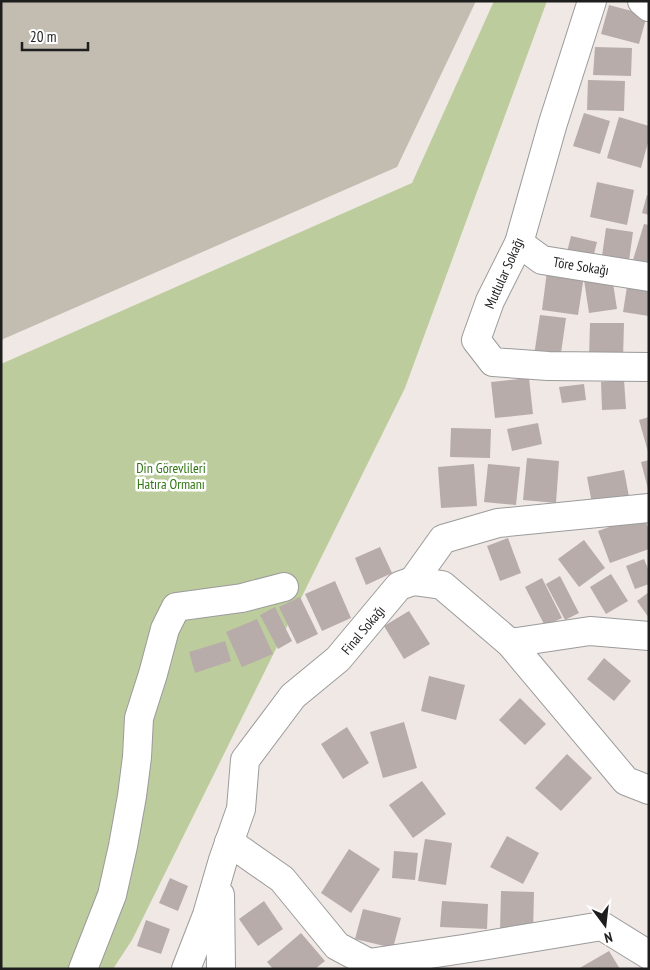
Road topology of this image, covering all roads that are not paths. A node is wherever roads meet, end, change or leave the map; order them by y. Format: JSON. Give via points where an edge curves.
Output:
{"nodes":[{"id":1,"x":592,"y":1,"type":"edge"},
{"id":2,"x":642,"y":1,"type":"edge"},
{"id":3,"x":649,"y":6,"type":"edge"},
{"id":4,"x":519,"y":243,"type":"junction"},
{"id":5,"x":649,"y":277,"type":"edge"},
{"id":6,"x":649,"y":367,"type":"edge"},
{"id":7,"x":649,"y":508,"type":"edge"},
{"id":8,"x":413,"y":581,"type":"junction"},
{"id":9,"x":284,"y":587,"type":"dead end"},
{"id":10,"x":649,"y":636,"type":"edge"},
{"id":11,"x":510,"y":643,"type":"junction"},
{"id":12,"x":649,"y":790,"type":"edge"},
{"id":13,"x":229,"y":842,"type":"junction"},
{"id":14,"x":220,"y":870,"type":"junction"},
{"id":15,"x":649,"y":956,"type":"edge"},
{"id":16,"x":83,"y":969,"type":"edge"},
{"id":17,"x":186,"y":969,"type":"edge"},
{"id":18,"x":221,"y":969,"type":"edge"}],
"edges":[{"from":1,"to":4,"type":"street","name":"Mutlular Sokağı"},
{"from":2,"to":3,"type":"street"},
{"from":4,"to":5,"type":"street","name":"Töre Sokağı","via":[[542,260]]},
{"from":4,"to":6,"type":"street","name":"Mutlular Sokağı","via":[[490,302],[476,340],[493,362]]},
{"from":7,"to":8,"type":"street","name":"Final Sokağı","via":[[498,522],[444,539]]},
{"from":8,"to":11,"type":"street","via":[[442,585]]},
{"from":8,"to":13,"type":"street","name":"Final Sokağı","via":[[400,586],[338,659],[293,696],[245,760],[240,809]]},
{"from":9,"to":16,"type":"street","via":[[242,598],[176,608],[165,629],[138,718],[133,786],[112,895]]},
{"from":10,"to":11,"type":"street","via":[[590,631]]},
{"from":11,"to":12,"type":"street","via":[[626,781]]},
{"from":13,"to":14,"type":"street","name":"Final Sokağı"},
{"from":13,"to":15,"type":"street","via":[[282,879],[337,946],[368,963],[602,926]]},
{"from":14,"to":17,"type":"street","name":"Final Sokağı"},
{"from":14,"to":18,"type":"street"}]}
